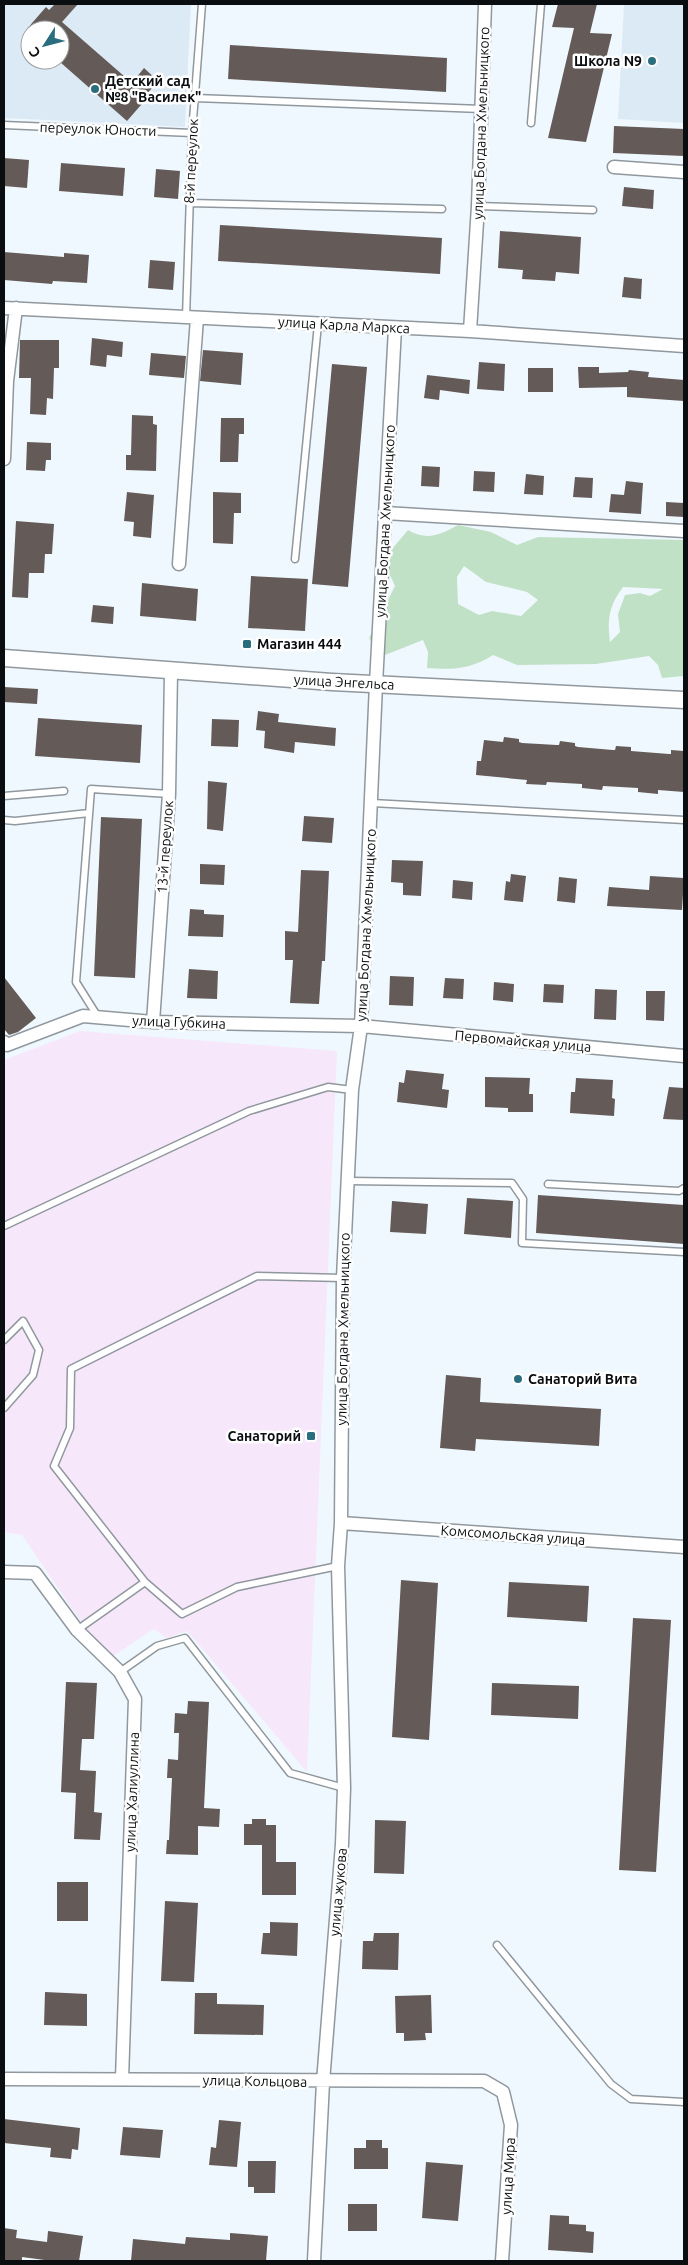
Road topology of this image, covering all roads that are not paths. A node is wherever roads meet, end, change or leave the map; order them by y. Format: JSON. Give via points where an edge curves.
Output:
{"nodes":[{"id":1,"x":202,"y":4,"type":"edge"},
{"id":2,"x":485,"y":4,"type":"edge"},
{"id":3,"x":541,"y":4,"type":"edge"},
{"id":4,"x":195,"y":98,"type":"junction"},
{"id":5,"x":481,"y":109,"type":"junction"},
{"id":6,"x":531,"y":123,"type":"dead end"},
{"id":7,"x":4,"y":125,"type":"edge"},
{"id":8,"x":192,"y":133,"type":"junction"},
{"id":9,"x":614,"y":167,"type":"dead end"},
{"id":10,"x":684,"y":172,"type":"edge"},
{"id":11,"x":189,"y":203,"type":"junction"},
{"id":12,"x":478,"y":206,"type":"junction"},
{"id":13,"x":442,"y":210,"type":"dead end"},
{"id":14,"x":593,"y":210,"type":"dead end"},
{"id":15,"x":10,"y":308,"type":"edge"},
{"id":16,"x":191,"y":318,"type":"junction"},
{"id":17,"x":318,"y":324,"type":"junction"},
{"id":18,"x":395,"y":328,"type":"junction"},
{"id":19,"x":470,"y":331,"type":"junction"},
{"id":20,"x":684,"y":346,"type":"edge"},
{"id":21,"x":6,"y":381,"type":"edge"},
{"id":22,"x":4,"y":459,"type":"edge"},
{"id":23,"x":385,"y":513,"type":"junction"},
{"id":24,"x":684,"y":531,"type":"edge"},
{"id":25,"x":295,"y":559,"type":"dead end"},
{"id":26,"x":178,"y":564,"type":"dead end"},
{"id":27,"x":4,"y":658,"type":"edge"},
{"id":28,"x":171,"y":671,"type":"junction"},
{"id":29,"x":376,"y":684,"type":"junction"},
{"id":30,"x":684,"y":700,"type":"edge"},
{"id":31,"x":64,"y":791,"type":"dead end"},
{"id":32,"x":169,"y":794,"type":"junction"},
{"id":33,"x":4,"y":796,"type":"edge"},
{"id":34,"x":372,"y":802,"type":"junction"},
{"id":35,"x":89,"y":812,"type":"junction"},
{"id":36,"x":4,"y":820,"type":"edge"},
{"id":37,"x":684,"y":820,"type":"edge"},
{"id":38,"x":98,"y":1018,"type":"junction"},
{"id":39,"x":153,"y":1022,"type":"junction"},
{"id":40,"x":361,"y":1026,"type":"junction"},
{"id":41,"x":4,"y":1042,"type":"edge"},
{"id":42,"x":684,"y":1056,"type":"edge"},
{"id":43,"x":352,"y":1090,"type":"junction"},
{"id":44,"x":348,"y":1181,"type":"junction"},
{"id":45,"x":548,"y":1184,"type":"dead end"},
{"id":46,"x":684,"y":1188,"type":"edge"},
{"id":47,"x":4,"y":1226,"type":"edge"},
{"id":48,"x":684,"y":1252,"type":"edge"},
{"id":49,"x":343,"y":1278,"type":"junction"},
{"id":50,"x":4,"y":1340,"type":"edge"},
{"id":51,"x":4,"y":1408,"type":"edge"},
{"id":52,"x":341,"y":1523,"type":"junction"},
{"id":53,"x":684,"y":1547,"type":"edge"},
{"id":54,"x":338,"y":1566,"type":"junction"},
{"id":55,"x":4,"y":1572,"type":"edge"},
{"id":56,"x":145,"y":1582,"type":"junction"},
{"id":57,"x":77,"y":1630,"type":"junction"},
{"id":58,"x":120,"y":1672,"type":"junction"},
{"id":59,"x":344,"y":1788,"type":"junction"},
{"id":60,"x":497,"y":1945,"type":"dead end"},
{"id":61,"x":4,"y":2079,"type":"edge"},
{"id":62,"x":122,"y":2079,"type":"junction"},
{"id":63,"x":323,"y":2082,"type":"junction"},
{"id":64,"x":503,"y":2092,"type":"joint"},
{"id":65,"x":684,"y":2102,"type":"edge"},
{"id":66,"x":314,"y":2261,"type":"edge"},
{"id":67,"x":502,"y":2261,"type":"edge"}],
"edges":[{"from":1,"to":4,"type":"lane","name":"8-й переулок"},
{"from":2,"to":5,"type":"street","name":"улица Богдана Хмельницкого"},
{"from":3,"to":6,"type":"lane"},
{"from":4,"to":5,"type":"lane"},
{"from":4,"to":8,"type":"lane","name":"8-й переулок"},
{"from":5,"to":12,"type":"street","name":"улица Богдана Хмельницкого"},
{"from":7,"to":8,"type":"lane","name":"переулок Юности"},
{"from":8,"to":11,"type":"lane","name":"8-й переулок"},
{"from":9,"to":10,"type":"street"},
{"from":11,"to":13,"type":"lane"},
{"from":11,"to":16,"type":"lane","name":"8-й переулок"},
{"from":12,"to":14,"type":"lane"},
{"from":12,"to":19,"type":"street","name":"улица Богдана Хмельницкого"},
{"from":15,"to":16,"type":"street","name":"улица Карла Маркса"},
{"from":15,"to":21,"type":"street"},
{"from":16,"to":17,"type":"street","name":"улица Карла Маркса"},
{"from":16,"to":26,"type":"street","name":"8-й переулок"},
{"from":17,"to":18,"type":"street","name":"улица Карла Маркса"},
{"from":17,"to":25,"type":"lane"},
{"from":18,"to":19,"type":"street","name":"улица Карла Маркса"},
{"from":18,"to":23,"type":"street","name":"улица Богдана Хмельницкого"},
{"from":19,"to":20,"type":"street","name":"улица Карла Маркса"},
{"from":21,"to":22,"type":"street"},
{"from":23,"to":24,"type":"street"},
{"from":23,"to":29,"type":"street","name":"улица Богдана Хмельницкого"},
{"from":27,"to":28,"type":"street","name":"улица Энгельса"},
{"from":28,"to":29,"type":"street","name":"улица Энгельса"},
{"from":28,"to":32,"type":"street","name":"13-й переулок"},
{"from":29,"to":30,"type":"street","name":"улица Энгельса"},
{"from":29,"to":34,"type":"street","name":"улица Богдана Хмельницкого"},
{"from":31,"to":33,"type":"lane"},
{"from":32,"to":35,"type":"lane","via":[[91,789]]},
{"from":32,"to":39,"type":"street","name":"13-й переулок"},
{"from":34,"to":37,"type":"lane"},
{"from":34,"to":40,"type":"street","name":"улица Богдана Хмельницкого"},
{"from":35,"to":36,"type":"lane"},
{"from":35,"to":38,"type":"lane","via":[[76,982]]},
{"from":38,"to":39,"type":"street","name":"улица Губкина"},
{"from":38,"to":41,"type":"street","name":"улица Губкина","via":[[82,1016],[7,1045]]},
{"from":39,"to":40,"type":"street","name":"улица Губкина"},
{"from":40,"to":42,"type":"street","name":"Первомайская улица"},
{"from":40,"to":43,"type":"street","name":"улица Богдана Хмельницкого"},
{"from":43,"to":44,"type":"street","name":"улица Богдана Хмельницкого"},
{"from":43,"to":47,"type":"lane","via":[[328,1087],[249,1111]]},
{"from":44,"to":48,"type":"lane","via":[[512,1183],[523,1199],[522,1242]]},
{"from":44,"to":49,"type":"street","name":"улица Богдана Хмельницкого"},
{"from":45,"to":46,"type":"lane","via":[[679,1191]]},
{"from":49,"to":52,"type":"street","name":"улица Богдана Хмельницкого"},
{"from":49,"to":56,"type":"lane","via":[[257,1276],[71,1369],[70,1428],[54,1466]]},
{"from":50,"to":51,"type":"lane","via":[[23,1321],[39,1350],[33,1375]]},
{"from":52,"to":53,"type":"street","name":"Комсомольская улица"},
{"from":52,"to":54,"type":"street","name":"улица жукова"},
{"from":54,"to":56,"type":"lane","via":[[237,1587],[182,1614]]},
{"from":54,"to":59,"type":"street","name":"улица жукова"},
{"from":55,"to":57,"type":"street","name":"улица Халиуллина","via":[[36,1573]]},
{"from":56,"to":57,"type":"lane"},
{"from":57,"to":58,"type":"street","name":"улица Халиуллина"},
{"from":58,"to":59,"type":"lane","via":[[157,1646],[185,1638],[290,1773]]},
{"from":58,"to":62,"type":"street","name":"улица Халиуллина","via":[[135,1699]]},
{"from":59,"to":63,"type":"street","name":"улица жукова"},
{"from":60,"to":65,"type":"lane","via":[[611,2084],[631,2099]]},
{"from":61,"to":62,"type":"street","name":"улица Кольцова"},
{"from":62,"to":63,"type":"street","name":"улица Кольцова"},
{"from":63,"to":64,"type":"street","name":"улица Кольцова","via":[[484,2082]]},
{"from":63,"to":66,"type":"street","name":"улица жукова"},
{"from":64,"to":67,"type":"street","name":"улица Мира","via":[[511,2125]]}]}
